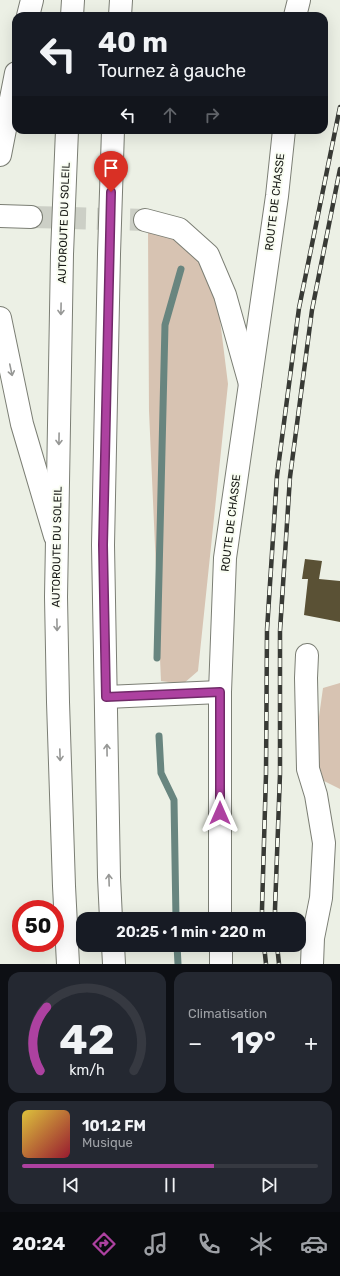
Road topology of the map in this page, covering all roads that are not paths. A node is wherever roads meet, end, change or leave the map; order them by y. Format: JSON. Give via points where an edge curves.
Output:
{"nodes":[{"id":1,"x":32,"y":0,"type":"edge"},
{"id":2,"x":73,"y":0,"type":"edge"},
{"id":3,"x":121,"y":0,"type":"edge"},
{"id":4,"x":299,"y":0,"type":"edge"},
{"id":5,"x":29,"y":12,"type":"edge"},
{"id":6,"x":72,"y":12,"type":"edge"},
{"id":7,"x":120,"y":12,"type":"edge"},
{"id":8,"x":296,"y":12,"type":"edge"},
{"id":9,"x":12,"y":94,"type":"edge"},
{"id":10,"x":66,"y":134,"type":"edge"},
{"id":11,"x":113,"y":134,"type":"edge"},
{"id":12,"x":284,"y":134,"type":"edge"},
{"id":13,"x":0,"y":155,"type":"edge"},
{"id":14,"x":0,"y":216,"type":"edge"},
{"id":15,"x":31,"y":217,"type":"tunnel mouth"},
{"id":16,"x":145,"y":220,"type":"tunnel mouth"},
{"id":17,"x":0,"y":318,"type":"edge"},
{"id":18,"x":250,"y":384,"type":"junction"},
{"id":19,"x":57,"y":542,"type":"junction"},
{"id":20,"x":307,"y":654,"type":"dead end"},
{"id":21,"x":220,"y":692,"type":"junction"},
{"id":22,"x":106,"y":697,"type":"junction"},
{"id":23,"x":111,"y":912,"type":"edge"},
{"id":24,"x":220,"y":912,"type":"edge"},
{"id":25,"x":113,"y":952,"type":"edge"},
{"id":26,"x":221,"y":952,"type":"edge"},
{"id":27,"x":68,"y":964,"type":"edge"},
{"id":28,"x":114,"y":964,"type":"edge"},
{"id":29,"x":221,"y":964,"type":"edge"},
{"id":30,"x":312,"y":964,"type":"edge"}],
"edges":[{"from":1,"to":5,"type":"main road"},
{"from":2,"to":6,"type":"main road"},
{"from":3,"to":7,"type":"main road"},
{"from":4,"to":8,"type":"main road"},
{"from":9,"to":13,"type":"main road"},
{"from":10,"to":19,"type":"main road","name":"AUTOROUTE DU SOLEIL","one_way":true},
{"from":11,"to":22,"type":"main road","via":[[103,545]]},
{"from":12,"to":18,"type":"main road","name":"ROUTE DE CHASSE"},
{"from":14,"to":15,"type":"main road"},
{"from":16,"to":18,"type":"main road","via":[[179,229],[208,255],[224,295]]},
{"from":17,"to":19,"type":"main road","one_way":true,"via":[[22,424]]},
{"from":18,"to":21,"type":"main road","name":"ROUTE DE CHASSE","via":[[225,558]]},
{"from":19,"to":27,"type":"main road","name":"AUTOROUTE DU SOLEIL","one_way":true,"via":[[58,702]]},
{"from":20,"to":30,"type":"main road","via":[[308,770],[316,795],[324,843],[321,898],[313,938]]},
{"from":21,"to":22,"type":"main road"},
{"from":21,"to":24,"type":"main road","name":"ROUTE DE CHASSE"},
{"from":23,"to":22,"type":"main road","one_way":true},
{"from":25,"to":28,"type":"main road"},
{"from":26,"to":29,"type":"main road"}]}
